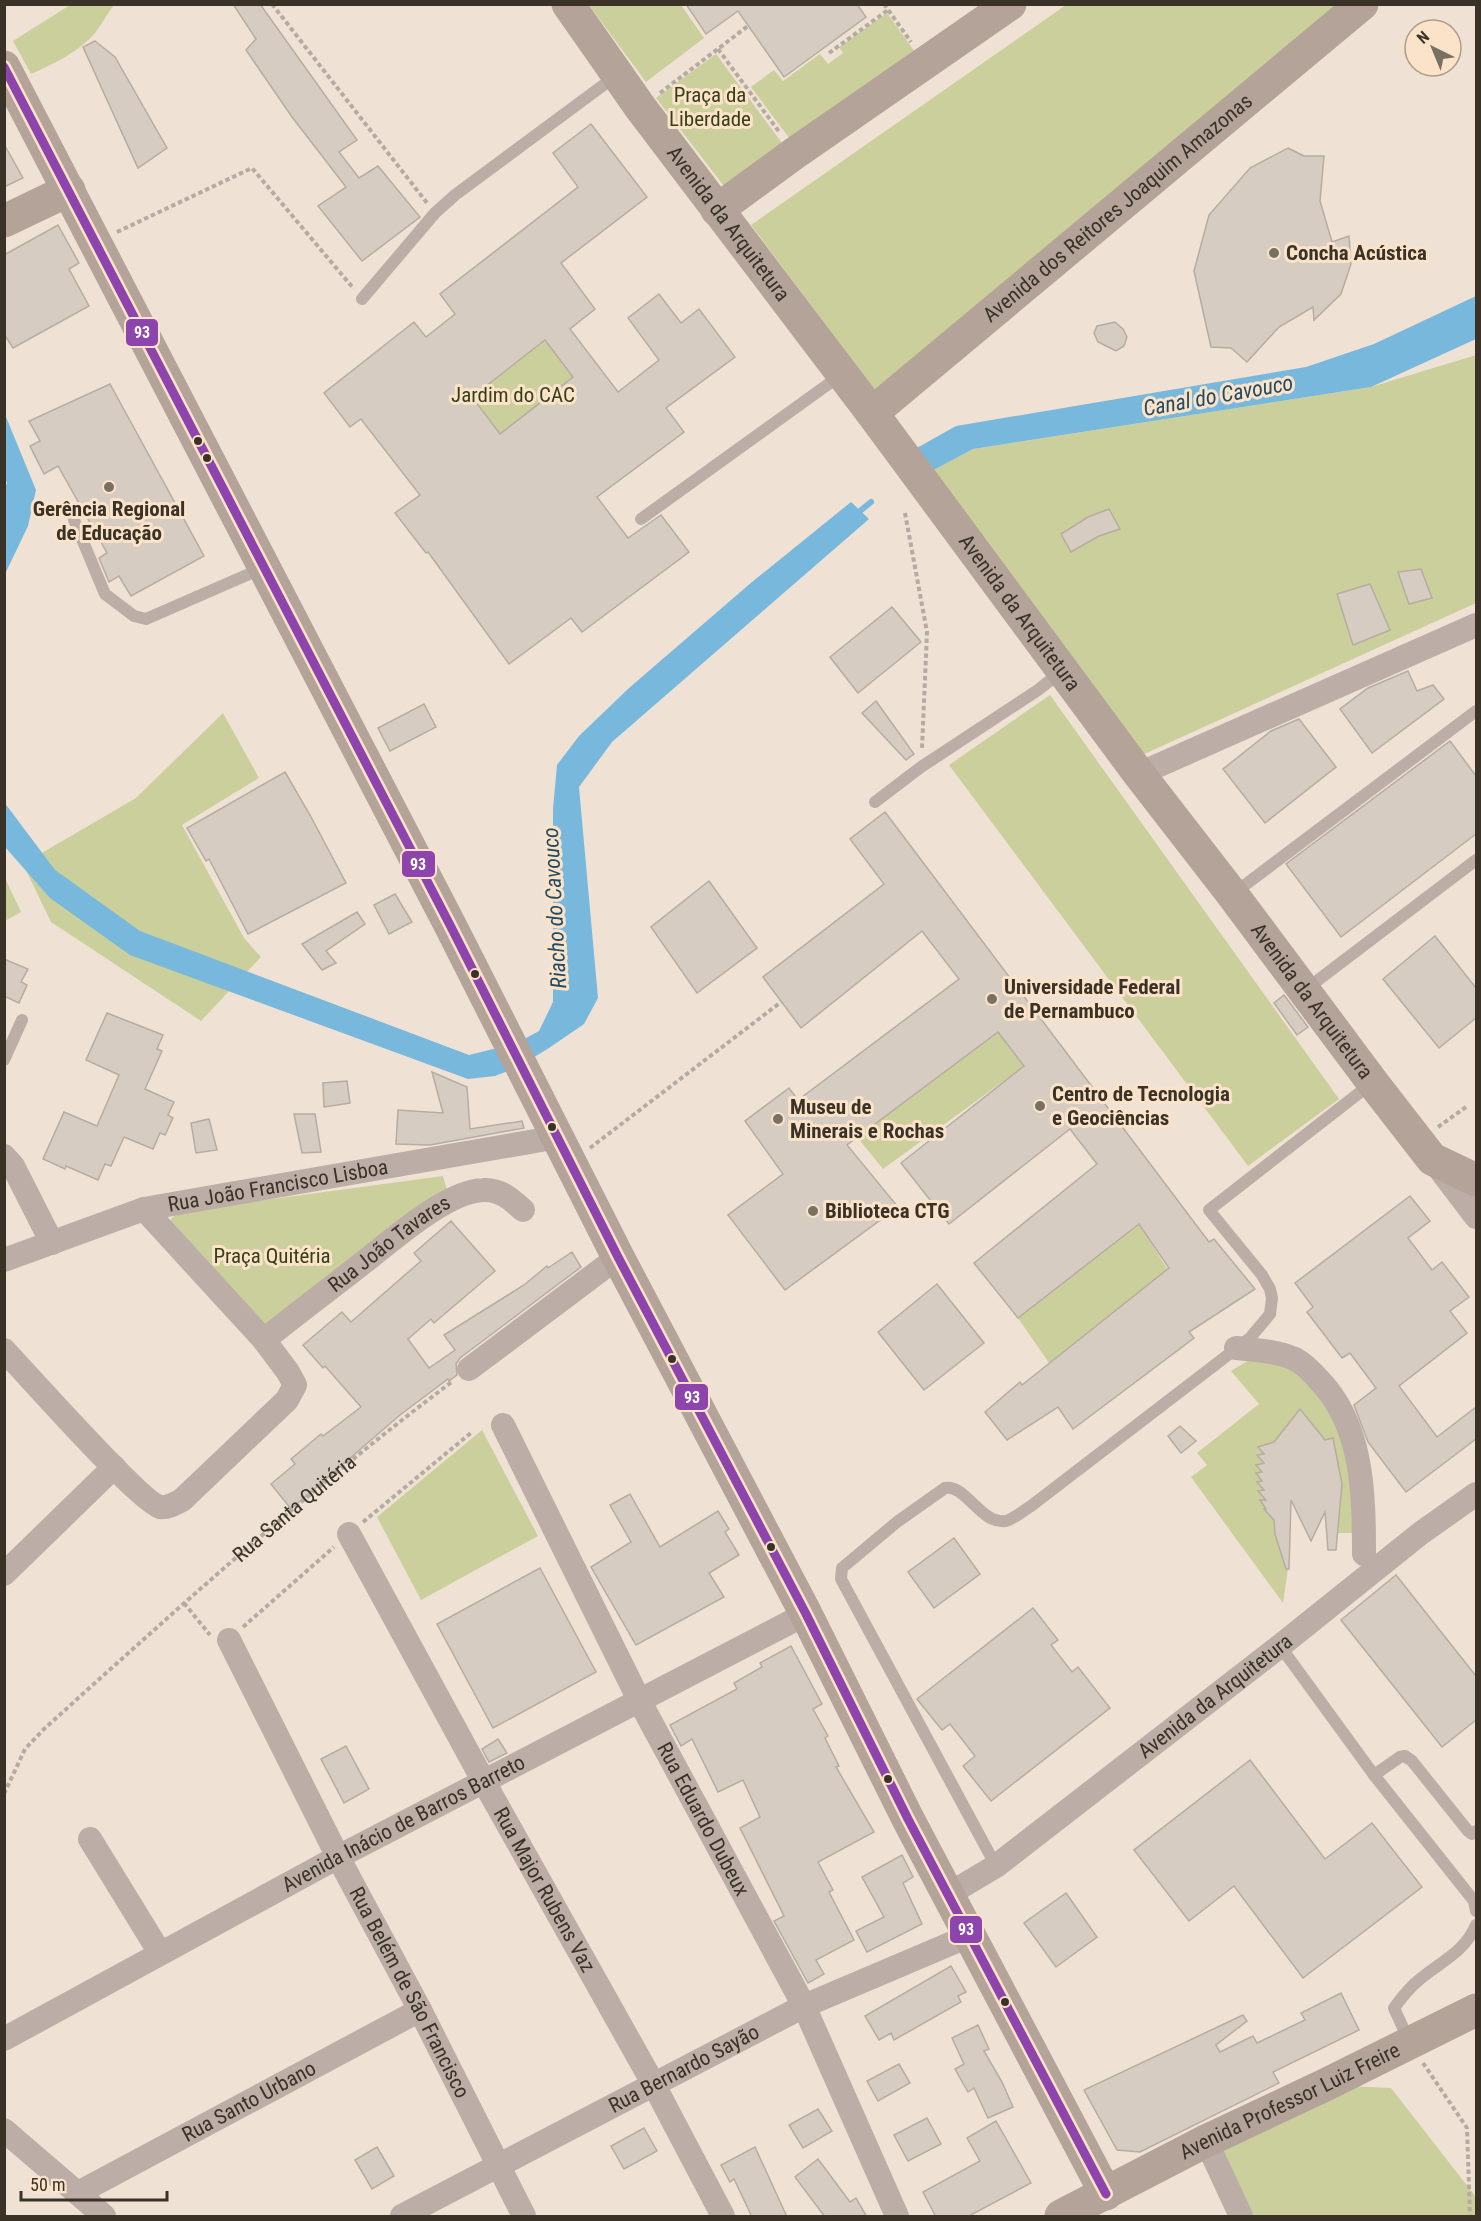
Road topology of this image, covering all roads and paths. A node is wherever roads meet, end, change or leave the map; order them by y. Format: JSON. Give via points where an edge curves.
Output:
{"nodes":[{"id":1,"x":272,"y":4,"type":"edge"},
{"id":2,"x":884,"y":4,"type":"edge"},
{"id":3,"x":1010,"y":4,"type":"edge"},
{"id":4,"x":1362,"y":4,"type":"edge"},
{"id":5,"x":574,"y":7,"type":"edge"},
{"id":6,"x":888,"y":10,"type":"junction"},
{"id":7,"x":748,"y":26,"type":"dead end"},
{"id":8,"x":718,"y":49,"type":"junction"},
{"id":9,"x":829,"y":53,"type":"dead end"},
{"id":10,"x":926,"y":62,"type":"junction"},
{"id":11,"x":4,"y":67,"type":"edge"},
{"id":12,"x":618,"y":74,"type":"junction"},
{"id":13,"x":640,"y":107,"type":"junction"},
{"id":14,"x":795,"y":153,"type":"junction"},
{"id":15,"x":69,"y":190,"type":"junction"},
{"id":16,"x":717,"y":210,"type":"junction"},
{"id":17,"x":435,"y":213,"type":"junction"},
{"id":18,"x":4,"y":221,"type":"edge"},
{"id":19,"x":95,"y":242,"type":"junction"},
{"id":20,"x":362,"y":299,"type":"joint"},
{"id":21,"x":842,"y":374,"type":"junction"},
{"id":22,"x":872,"y":413,"type":"junction"},
{"id":23,"x":904,"y":513,"type":"dead end"},
{"id":24,"x":641,"y":519,"type":"dead end"},
{"id":25,"x":74,"y":520,"type":"dead end"},
{"id":26,"x":264,"y":568,"type":"junction"},
{"id":27,"x":1476,"y":625,"type":"edge"},
{"id":28,"x":1063,"y":670,"type":"junction"},
{"id":29,"x":1476,"y":711,"type":"edge"},
{"id":30,"x":921,"y":767,"type":"junction"},
{"id":31,"x":1139,"y":774,"type":"junction"},
{"id":32,"x":875,"y":802,"type":"dead end"},
{"id":33,"x":1476,"y":860,"type":"edge"},
{"id":34,"x":1232,"y":894,"type":"junction"},
{"id":35,"x":1304,"y":991,"type":"junction"},
{"id":36,"x":782,"y":1002,"type":"dead end"},
{"id":37,"x":22,"y":1020,"type":"dead end"},
{"id":38,"x":4,"y":1060,"type":"edge"},
{"id":39,"x":1373,"y":1083,"type":"junction"},
{"id":40,"x":1466,"y":1107,"type":"dead end"},
{"id":41,"x":564,"y":1150,"type":"junction"},
{"id":42,"x":1425,"y":1150,"type":"junction"},
{"id":43,"x":4,"y":1156,"type":"edge"},
{"id":44,"x":1476,"y":1180,"type":"edge"},
{"id":45,"x":144,"y":1209,"type":"junction"},
{"id":46,"x":523,"y":1210,"type":"dead end"},
{"id":47,"x":1476,"y":1217,"type":"edge"},
{"id":48,"x":52,"y":1243,"type":"junction"},
{"id":49,"x":618,"y":1257,"type":"junction"},
{"id":50,"x":4,"y":1260,"type":"edge"},
{"id":51,"x":264,"y":1340,"type":"junction"},
{"id":52,"x":1236,"y":1348,"type":"junction"},
{"id":53,"x":4,"y":1350,"type":"edge"},
{"id":54,"x":469,"y":1369,"type":"joint"},
{"id":55,"x":503,"y":1425,"type":"dead end"},
{"id":56,"x":114,"y":1467,"type":"junction"},
{"id":57,"x":1476,"y":1494,"type":"edge"},
{"id":58,"x":349,"y":1534,"type":"dead end"},
{"id":59,"x":1364,"y":1554,"type":"dead end"},
{"id":60,"x":4,"y":1574,"type":"edge"},
{"id":61,"x":184,"y":1603,"type":"junction"},
{"id":62,"x":806,"y":1614,"type":"junction"},
{"id":63,"x":229,"y":1640,"type":"joint"},
{"id":64,"x":1280,"y":1646,"type":"junction"},
{"id":65,"x":639,"y":1700,"type":"junction"},
{"id":66,"x":1374,"y":1775,"type":"junction"},
{"id":67,"x":484,"y":1782,"type":"junction"},
{"id":68,"x":4,"y":1794,"type":"edge"},
{"id":69,"x":1476,"y":1831,"type":"edge"},
{"id":70,"x":90,"y":1839,"type":"dead end"},
{"id":71,"x":338,"y":1857,"type":"junction"},
{"id":72,"x":996,"y":1866,"type":"junction"},
{"id":73,"x":950,"y":1894,"type":"junction"},
{"id":74,"x":1476,"y":1911,"type":"edge"},
{"id":75,"x":1476,"y":1925,"type":"edge"},
{"id":76,"x":971,"y":1935,"type":"junction"},
{"id":77,"x":160,"y":1953,"type":"junction"},
{"id":78,"x":804,"y":2006,"type":"junction"},
{"id":79,"x":420,"y":2010,"type":"junction"},
{"id":80,"x":1476,"y":2010,"type":"edge"},
{"id":81,"x":4,"y":2039,"type":"edge"},
{"id":82,"x":1409,"y":2042,"type":"junction"},
{"id":83,"x":654,"y":2085,"type":"junction"},
{"id":84,"x":4,"y":2130,"type":"edge"},
{"id":85,"x":1206,"y":2141,"type":"junction"},
{"id":86,"x":499,"y":2165,"type":"junction"},
{"id":87,"x":78,"y":2193,"type":"junction"},
{"id":88,"x":1106,"y":2194,"type":"junction"},
{"id":89,"x":104,"y":2217,"type":"edge"},
{"id":90,"x":402,"y":2217,"type":"edge"},
{"id":91,"x":524,"y":2217,"type":"edge"},
{"id":92,"x":723,"y":2217,"type":"edge"},
{"id":93,"x":897,"y":2217,"type":"edge"},
{"id":94,"x":1061,"y":2217,"type":"edge"},
{"id":95,"x":1240,"y":2217,"type":"edge"},
{"id":96,"x":1470,"y":2217,"type":"edge"}],
"edges":[{"from":1,"to":17,"type":"path"},
{"from":2,"to":6,"type":"path"},
{"from":3,"to":10,"type":"street"},
{"from":4,"to":22,"type":"street","name":"Avenida dos Reitores Joaquim Amazonas"},
{"from":5,"to":12,"type":"street","name":"Avenida da Arquitetura"},
{"from":6,"to":9,"type":"path"},
{"from":6,"to":10,"type":"path"},
{"from":7,"to":8,"type":"path"},
{"from":8,"to":13,"type":"path"},
{"from":8,"to":14,"type":"path"},
{"from":10,"to":14,"type":"street"},
{"from":11,"to":15,"type":"street"},
{"from":12,"to":13,"type":"street","name":"Avenida da Arquitetura"},
{"from":12,"to":17,"type":"lane"},
{"from":13,"to":16,"type":"street","name":"Avenida da Arquitetura"},
{"from":14,"to":16,"type":"street"},
{"from":15,"to":18,"type":"street"},
{"from":15,"to":19,"type":"street"},
{"from":16,"to":21,"type":"street","name":"Avenida da Arquitetura"},
{"from":17,"to":20,"type":"lane"},
{"from":19,"to":20,"type":"path","via":[[252,168]]},
{"from":19,"to":26,"type":"street"},
{"from":21,"to":22,"type":"street","name":"Avenida da Arquitetura"},
{"from":21,"to":24,"type":"lane"},
{"from":22,"to":28,"type":"street","name":"Avenida da Arquitetura"},
{"from":23,"to":30,"type":"path","via":[[927,632]]},
{"from":25,"to":26,"type":"lane","via":[[105,594],[134,616],[146,619]]},
{"from":26,"to":41,"type":"street"},
{"from":27,"to":31,"type":"street"},
{"from":28,"to":30,"type":"lane"},
{"from":28,"to":31,"type":"street","name":"Avenida da Arquitetura"},
{"from":29,"to":34,"type":"lane"},
{"from":30,"to":32,"type":"lane"},
{"from":31,"to":34,"type":"street","name":"Avenida da Arquitetura"},
{"from":33,"to":35,"type":"lane"},
{"from":34,"to":35,"type":"street","name":"Avenida da Arquitetura"},
{"from":35,"to":39,"type":"street","name":"Avenida da Arquitetura"},
{"from":36,"to":41,"type":"path"},
{"from":37,"to":38,"type":"lane"},
{"from":39,"to":42,"type":"street","name":"Avenida da Arquitetura"},
{"from":39,"to":52,"type":"lane","via":[[1209,1210],[1262,1275],[1272,1298],[1266,1321]]},
{"from":40,"to":42,"type":"path"},
{"from":41,"to":45,"type":"street","name":"Rua João Francisco Lisboa"},
{"from":41,"to":49,"type":"street"},
{"from":42,"to":44,"type":"street"},
{"from":42,"to":47,"type":"street","name":"Avenida da Arquitetura"},
{"from":43,"to":48,"type":"street","via":[[13,1166]]},
{"from":45,"to":48,"type":"street","name":"Rua João Francisco Lisboa"},
{"from":45,"to":51,"type":"street"},
{"from":46,"to":51,"type":"street","name":"Rua João Tavares","via":[[495,1191],[484,1189],[459,1195],[423,1216]]},
{"from":48,"to":50,"type":"street","name":"Rua João Francisco Lisboa"},
{"from":49,"to":54,"type":"street"},
{"from":49,"to":62,"type":"street"},
{"from":51,"to":56,"type":"street","via":[[295,1385],[287,1400],[182,1500],[166,1507],[154,1504]]},
{"from":52,"to":59,"type":"street","via":[[1269,1351],[1298,1361],[1326,1387],[1338,1405],[1356,1446]]},
{"from":52,"to":72,"type":"lane","via":[[1008,1521],[995,1520],[954,1488],[945,1488],[842,1568],[841,1579]]},
{"from":53,"to":56,"type":"street"},
{"from":54,"to":61,"type":"path","name":"Rua Santa Quitéria","via":[[396,1424]]},
{"from":55,"to":65,"type":"street","name":"Rua Eduardo Dubeux"},
{"from":56,"to":60,"type":"street"},
{"from":57,"to":64,"type":"street","name":"Avenida da Arquitetura"},
{"from":58,"to":67,"type":"street","name":"Rua Major Rubens Vaz"},
{"from":61,"to":63,"type":"path","via":[[219,1647]]},
{"from":61,"to":68,"type":"path","name":"Rua Santa Quitéria","via":[[25,1749]]},
{"from":62,"to":65,"type":"street","name":"Avenida Inácio de Barros Barreto"},
{"from":62,"to":73,"type":"street","via":[[908,1819]]},
{"from":63,"to":71,"type":"street","name":"Rua Belém de São Francisco"},
{"from":64,"to":66,"type":"lane"},
{"from":64,"to":72,"type":"street","name":"Avenida da Arquitetura"},
{"from":65,"to":67,"type":"street","name":"Avenida Inácio de Barros Barreto"},
{"from":65,"to":78,"type":"street","name":"Rua Eduardo Dubeux"},
{"from":66,"to":69,"type":"lane","via":[[1405,1756],[1468,1831]]},
{"from":66,"to":74,"type":"lane","via":[[1474,1901]]},
{"from":67,"to":71,"type":"street","name":"Avenida Inácio de Barros Barreto"},
{"from":67,"to":83,"type":"street","name":"Rua Major Rubens Vaz"},
{"from":70,"to":77,"type":"street"},
{"from":71,"to":77,"type":"street","name":"Avenida Inácio de Barros Barreto"},
{"from":71,"to":79,"type":"street","name":"Rua Belém de São Francisco"},
{"from":72,"to":73,"type":"street","name":"Avenida da Arquitetura"},
{"from":73,"to":76,"type":"street"},
{"from":75,"to":82,"type":"lane","via":[[1453,1956],[1421,1978],[1394,2008]]},
{"from":76,"to":78,"type":"street","name":"Rua Bernardo Sayão"},
{"from":76,"to":88,"type":"street"},
{"from":77,"to":81,"type":"street","name":"Avenida Inácio de Barros Barreto"},
{"from":78,"to":83,"type":"street","name":"Rua Bernardo Sayão"},
{"from":78,"to":93,"type":"street","name":"Rua Eduardo Dubeux"},
{"from":79,"to":86,"type":"street","name":"Rua Belém de São Francisco"},
{"from":79,"to":87,"type":"street","name":"Rua Santo Urbano"},
{"from":80,"to":82,"type":"street","name":"Avenida Professor Luiz Freire"},
{"from":82,"to":85,"type":"street","name":"Avenida Professor Luiz Freire"},
{"from":82,"to":96,"type":"path","via":[[1467,2128]]},
{"from":83,"to":86,"type":"street","name":"Rua Bernardo Sayão"},
{"from":83,"to":92,"type":"street","name":"Rua Major Rubens Vaz"},
{"from":84,"to":87,"type":"street"},
{"from":85,"to":88,"type":"street","name":"Avenida Professor Luiz Freire"},
{"from":85,"to":95,"type":"street"},
{"from":86,"to":90,"type":"street","name":"Rua Bernardo Sayão"},
{"from":86,"to":91,"type":"street","name":"Rua Belém de São Francisco"},
{"from":87,"to":89,"type":"street"},
{"from":88,"to":94,"type":"street","name":"Avenida Professor Luiz Freire"}]}
